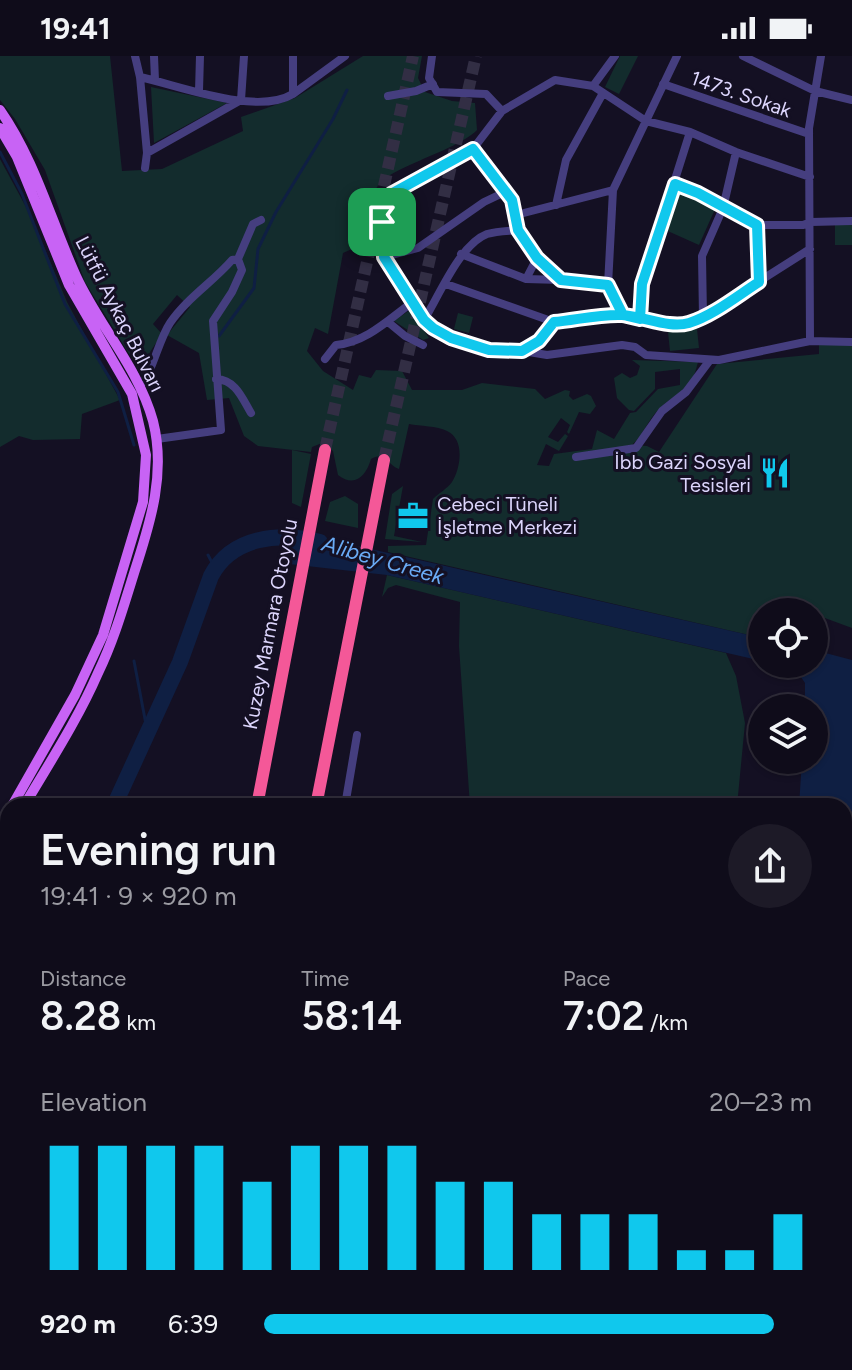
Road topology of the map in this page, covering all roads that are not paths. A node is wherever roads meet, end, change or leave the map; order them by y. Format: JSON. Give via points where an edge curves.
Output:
{"nodes":[{"id":1,"x":135,"y":56,"type":"edge"},
{"id":2,"x":154,"y":56,"type":"edge"},
{"id":3,"x":200,"y":56,"type":"edge"},
{"id":4,"x":244,"y":56,"type":"edge"},
{"id":5,"x":293,"y":56,"type":"edge"},
{"id":6,"x":345,"y":56,"type":"edge"},
{"id":7,"x":432,"y":56,"type":"edge"},
{"id":8,"x":615,"y":56,"type":"edge"},
{"id":9,"x":677,"y":56,"type":"edge"},
{"id":10,"x":821,"y":56,"type":"edge"},
{"id":11,"x":748,"y":57,"type":"edge"},
{"id":12,"x":140,"y":77,"type":"junction"},
{"id":13,"x":155,"y":80,"type":"junction"},
{"id":14,"x":433,"y":84,"type":"junction"},
{"id":15,"x":663,"y":84,"type":"junction"},
{"id":16,"x":593,"y":86,"type":"junction"},
{"id":17,"x":199,"y":91,"type":"junction"},
{"id":18,"x":815,"y":91,"type":"junction"},
{"id":19,"x":603,"y":93,"type":"junction"},
{"id":20,"x":293,"y":94,"type":"junction"},
{"id":21,"x":388,"y":96,"type":"dead end"},
{"id":22,"x":241,"y":100,"type":"junction"},
{"id":23,"x":852,"y":100,"type":"edge"},
{"id":24,"x":0,"y":110,"type":"edge"},
{"id":25,"x":502,"y":111,"type":"junction"},
{"id":26,"x":646,"y":121,"type":"junction"},
{"id":27,"x":0,"y":128,"type":"edge"},
{"id":28,"x":690,"y":132,"type":"junction"},
{"id":29,"x":809,"y":134,"type":"junction"},
{"id":30,"x":473,"y":149,"type":"junction"},
{"id":31,"x":736,"y":152,"type":"junction"},
{"id":32,"x":147,"y":153,"type":"junction"},
{"id":33,"x":145,"y":168,"type":"dead end"},
{"id":34,"x":810,"y":177,"type":"junction"},
{"id":35,"x":675,"y":184,"type":"junction"},
{"id":36,"x":613,"y":190,"type":"junction"},
{"id":37,"x":505,"y":192,"type":"junction"},
{"id":38,"x":556,"y":205,"type":"junction"},
{"id":39,"x":723,"y":208,"type":"junction"},
{"id":40,"x":516,"y":215,"type":"junction"},
{"id":41,"x":261,"y":220,"type":"dead end"},
{"id":42,"x":852,"y":221,"type":"edge"},
{"id":43,"x":811,"y":222,"type":"junction"},
{"id":44,"x":757,"y":225,"type":"junction"},
{"id":45,"x":518,"y":230,"type":"junction"},
{"id":46,"x":810,"y":249,"type":"junction"},
{"id":47,"x":461,"y":254,"type":"junction"},
{"id":48,"x":384,"y":257,"type":"junction"},
{"id":49,"x":537,"y":258,"type":"junction"},
{"id":50,"x":238,"y":259,"type":"junction"},
{"id":51,"x":526,"y":279,"type":"junction"},
{"id":52,"x":561,"y":280,"type":"junction"},
{"id":53,"x":759,"y":282,"type":"junction"},
{"id":54,"x":446,"y":284,"type":"junction"},
{"id":55,"x":608,"y":285,"type":"junction"},
{"id":56,"x":414,"y":301,"type":"junction"},
{"id":57,"x":623,"y":315,"type":"junction"},
{"id":58,"x":703,"y":317,"type":"junction"},
{"id":59,"x":640,"y":319,"type":"junction"},
{"id":60,"x":424,"y":320,"type":"junction"},
{"id":61,"x":388,"y":322,"type":"junction"},
{"id":62,"x":554,"y":322,"type":"junction"},
{"id":63,"x":810,"y":341,"type":"junction"},
{"id":64,"x":852,"y":342,"type":"edge"},
{"id":65,"x":423,"y":345,"type":"dead end"},
{"id":66,"x":522,"y":351,"type":"junction"},
{"id":67,"x":325,"y":359,"type":"dead end"},
{"id":68,"x":715,"y":360,"type":"junction"},
{"id":69,"x":216,"y":379,"type":"junction"},
{"id":70,"x":140,"y":386,"type":"junction"},
{"id":71,"x":251,"y":413,"type":"dead end"},
{"id":72,"x":157,"y":439,"type":"junction"},
{"id":73,"x":144,"y":441,"type":"junction"},
{"id":74,"x":325,"y":450,"type":"tunnel mouth"},
{"id":75,"x":576,"y":457,"type":"dead end"},
{"id":76,"x":384,"y":460,"type":"tunnel mouth"},
{"id":77,"x":357,"y":735,"type":"dead end"},
{"id":78,"x":17,"y":798,"type":"edge"},
{"id":79,"x":29,"y":798,"type":"edge"},
{"id":80,"x":258,"y":798,"type":"edge"},
{"id":81,"x":318,"y":798,"type":"edge"},
{"id":82,"x":346,"y":798,"type":"edge"}],
"edges":[{"from":1,"to":12,"type":"street"},
{"from":2,"to":13,"type":"street"},
{"from":3,"to":17,"type":"street"},
{"from":4,"to":22,"type":"street"},
{"from":5,"to":20,"type":"street"},
{"from":6,"to":20,"type":"street"},
{"from":7,"to":14,"type":"street"},
{"from":8,"to":16,"type":"street"},
{"from":9,"to":15,"type":"street"},
{"from":10,"to":18,"type":"street"},
{"from":11,"to":18,"type":"street"},
{"from":12,"to":13,"type":"street"},
{"from":12,"to":32,"type":"street"},
{"from":13,"to":17,"type":"street"},
{"from":14,"to":21,"type":"street"},
{"from":14,"to":25,"type":"street","via":[[437,92],[486,94]]},
{"from":15,"to":26,"type":"street"},
{"from":15,"to":29,"type":"street","name":"1473. Sokak"},
{"from":16,"to":19,"type":"street"},
{"from":16,"to":25,"type":"street","via":[[555,80]]},
{"from":17,"to":22,"type":"street"},
{"from":18,"to":23,"type":"street"},
{"from":18,"to":29,"type":"street"},
{"from":19,"to":26,"type":"street"},
{"from":19,"to":38,"type":"street","via":[[566,160]]},
{"from":20,"to":22,"type":"street","via":[[261,102]]},
{"from":22,"to":32,"type":"street"},
{"from":24,"to":70,"type":"main road","name":"Lütfü Aykaç Bulvarı","via":[[22,145],[77,279]]},
{"from":25,"to":30,"type":"street"},
{"from":26,"to":28,"type":"street"},
{"from":26,"to":36,"type":"street"},
{"from":27,"to":73,"type":"main road","name":"Lütfü Aykaç Bulvarı","via":[[69,285],[132,394]]},
{"from":28,"to":31,"type":"street"},
{"from":28,"to":35,"type":"street"},
{"from":29,"to":34,"type":"street"},
{"from":30,"to":37,"type":"street"},
{"from":30,"to":48,"type":"street","via":[[391,194],[382,222]]},
{"from":31,"to":34,"type":"street"},
{"from":31,"to":39,"type":"street"},
{"from":32,"to":33,"type":"street"},
{"from":34,"to":43,"type":"street"},
{"from":35,"to":39,"type":"street"},
{"from":35,"to":59,"type":"street","via":[[642,284]]},
{"from":36,"to":38,"type":"street"},
{"from":36,"to":55,"type":"street"},
{"from":37,"to":40,"type":"street"},
{"from":37,"to":48,"type":"street","via":[[418,248]]},
{"from":38,"to":40,"type":"street"},
{"from":39,"to":44,"type":"street"},
{"from":39,"to":58,"type":"street","via":[[702,256]]},
{"from":40,"to":45,"type":"street"},
{"from":41,"to":50,"type":"street","via":[[253,224]]},
{"from":42,"to":43,"type":"street"},
{"from":43,"to":44,"type":"street"},
{"from":43,"to":46,"type":"street"},
{"from":44,"to":53,"type":"street"},
{"from":45,"to":47,"type":"street","via":[[478,238]]},
{"from":45,"to":49,"type":"street"},
{"from":46,"to":53,"type":"street"},
{"from":46,"to":63,"type":"street"},
{"from":47,"to":51,"type":"street"},
{"from":47,"to":54,"type":"street"},
{"from":48,"to":56,"type":"street"},
{"from":49,"to":51,"type":"street"},
{"from":49,"to":52,"type":"street"},
{"from":50,"to":69,"type":"street","via":[[242,270],[213,321]]},
{"from":50,"to":70,"type":"street","via":[[190,299],[170,324]]},
{"from":51,"to":52,"type":"street"},
{"from":52,"to":55,"type":"street"},
{"from":53,"to":58,"type":"street"},
{"from":54,"to":60,"type":"street"},
{"from":54,"to":62,"type":"street"},
{"from":55,"to":57,"type":"street"},
{"from":56,"to":60,"type":"street"},
{"from":56,"to":61,"type":"street"},
{"from":57,"to":59,"type":"street"},
{"from":57,"to":62,"type":"street"},
{"from":58,"to":59,"type":"street","via":[[686,324]]},
{"from":60,"to":66,"type":"street","via":[[451,338],[489,350]]},
{"from":61,"to":65,"type":"street"},
{"from":61,"to":67,"type":"street","via":[[352,343],[336,345]]},
{"from":62,"to":66,"type":"street","via":[[539,341]]},
{"from":63,"to":64,"type":"street"},
{"from":63,"to":68,"type":"street"},
{"from":66,"to":68,"type":"street","via":[[547,355],[622,345],[646,355]]},
{"from":68,"to":75,"type":"street","via":[[662,411],[636,448]]},
{"from":69,"to":71,"type":"street","via":[[236,387]]},
{"from":69,"to":72,"type":"street","via":[[221,430]]},
{"from":70,"to":72,"type":"main road","name":"Lütfü Aykaç Bulvarı"},
{"from":72,"to":73,"type":"main road"},
{"from":72,"to":79,"type":"main road","name":"Lütfü Aykaç Bulvarı","via":[[155,498],[112,640],[86,699]]},
{"from":73,"to":78,"type":"main road","name":"Lütfü Aykaç Bulvarı","via":[[143,502],[103,635]]},
{"from":74,"to":80,"type":"highway","name":"Kuzey Marmara Otoyolu"},
{"from":76,"to":81,"type":"highway"},
{"from":77,"to":82,"type":"street"}]}
